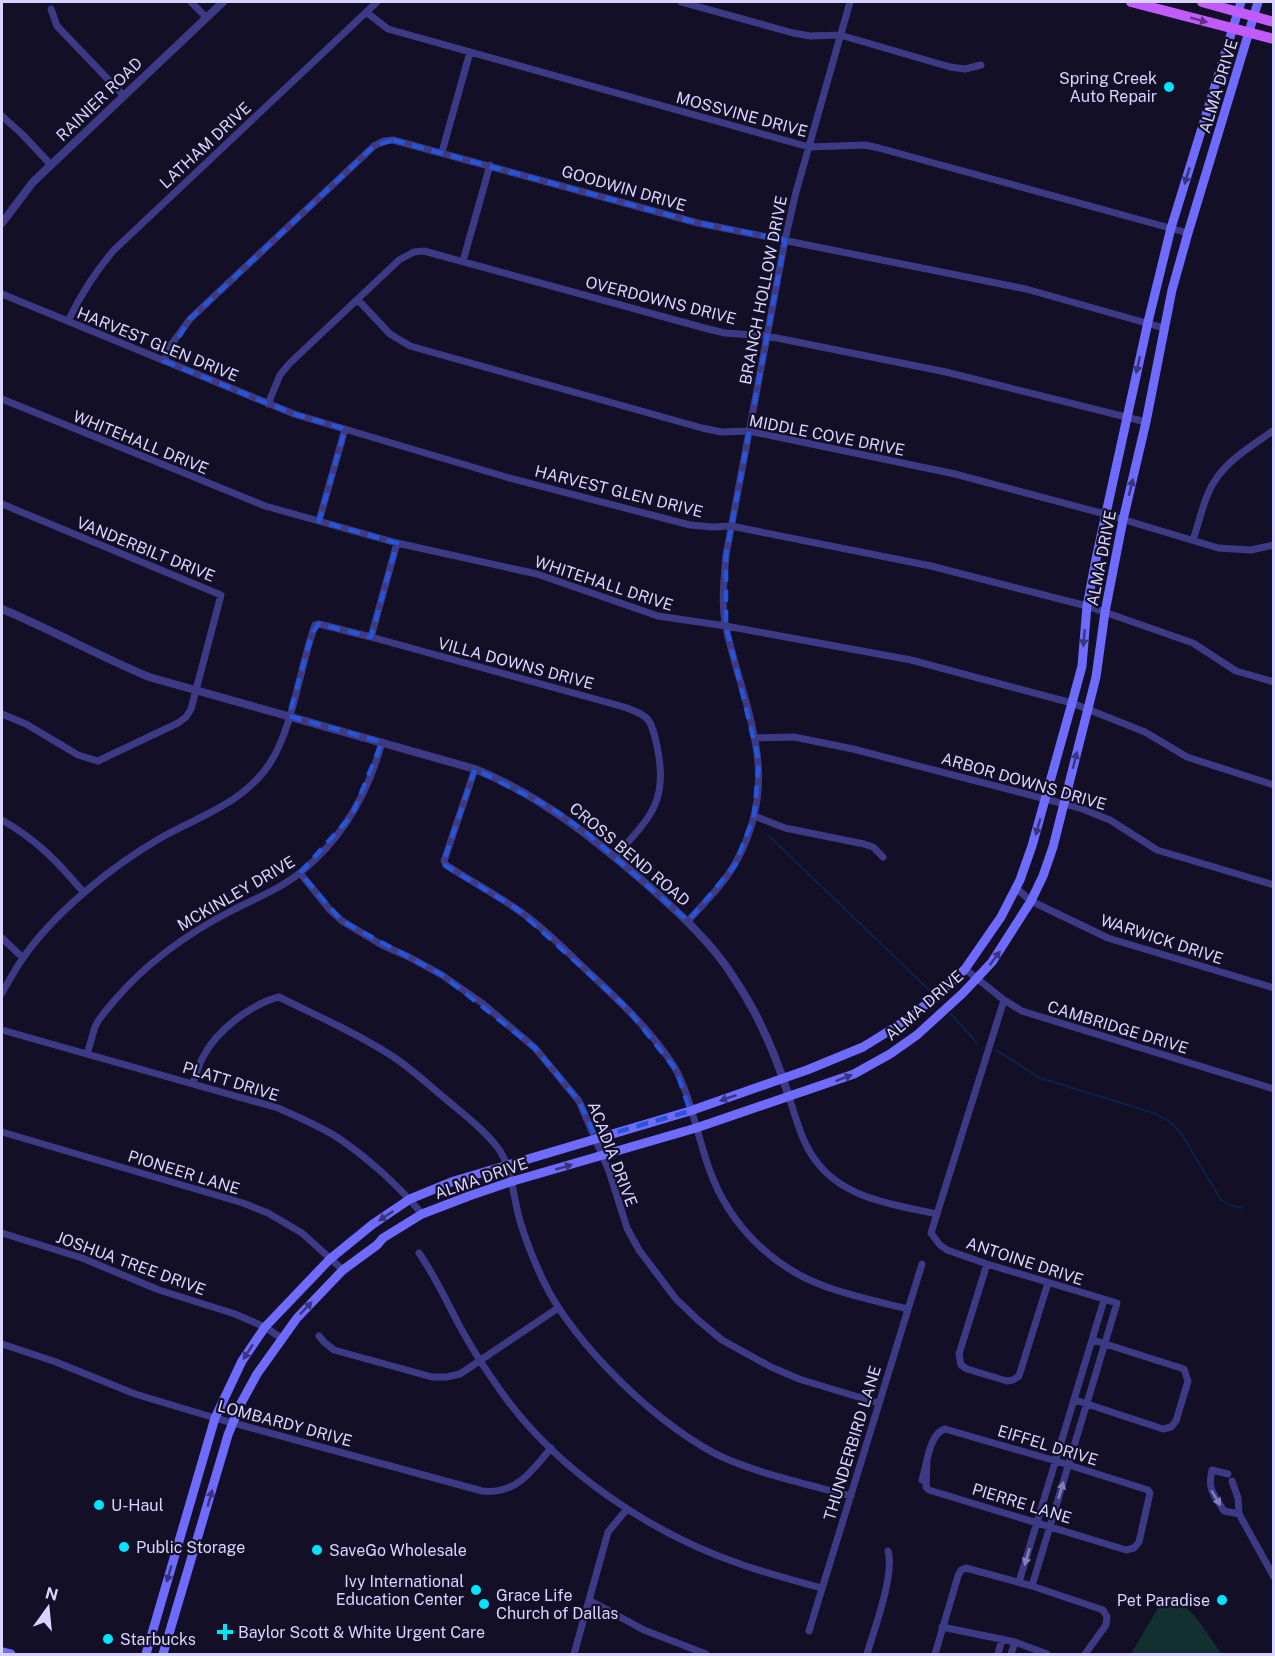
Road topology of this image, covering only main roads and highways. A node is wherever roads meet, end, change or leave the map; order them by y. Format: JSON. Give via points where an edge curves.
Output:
{"nodes":[{"id":1,"x":1131,"y":2,"type":"edge"},
{"id":2,"x":1202,"y":2,"type":"edge"},
{"id":3,"x":1258,"y":2,"type":"edge"},
{"id":4,"x":1239,"y":6,"type":"edge"},
{"id":5,"x":1254,"y":16,"type":"junction"},
{"id":6,"x":1274,"y":22,"type":"edge"},
{"id":7,"x":1232,"y":29,"type":"junction"},
{"id":8,"x":1249,"y":33,"type":"junction"},
{"id":9,"x":1274,"y":39,"type":"edge"},
{"id":10,"x":1205,"y":117,"type":"junction"},
{"id":11,"x":1223,"y":122,"type":"junction"},
{"id":12,"x":176,"y":1552,"type":"junction"},
{"id":13,"x":193,"y":1557,"type":"junction"},
{"id":14,"x":2,"y":1652,"type":"edge"},
{"id":15,"x":11,"y":1654,"type":"edge"},
{"id":16,"x":146,"y":1654,"type":"edge"},
{"id":17,"x":163,"y":1654,"type":"edge"}],
"edges":[{"from":1,"to":7,"type":"main road","one_way":true},
{"from":2,"to":4,"type":"main road"},
{"from":3,"to":5,"type":"main road","name":"ALMA DRIVE"},
{"from":4,"to":5,"type":"main road"},
{"from":4,"to":7,"type":"main road","name":"ALMA DRIVE"},
{"from":5,"to":6,"type":"main road"},
{"from":5,"to":8,"type":"main road","name":"ALMA DRIVE"},
{"from":7,"to":8,"type":"main road"},
{"from":7,"to":10,"type":"main road","name":"ALMA DRIVE"},
{"from":8,"to":9,"type":"main road"},
{"from":8,"to":11,"type":"main road","name":"ALMA DRIVE"},
{"from":10,"to":11,"type":"main road"},
{"from":10,"to":12,"type":"main road","name":"ALMA DRIVE","one_way":true,"via":[[1171,228],[1148,322],[1087,606],[1082,666],[1046,798],[1016,888],[965,969],[910,1018],[836,1059],[690,1111],[454,1181],[410,1199],[373,1224],[330,1258],[265,1327],[242,1361],[215,1418]]},
{"from":13,"to":11,"type":"main road","name":"ALMA DRIVE","one_way":true,"via":[[232,1422],[257,1374],[297,1318],[343,1270],[383,1238],[422,1214],[510,1182],[696,1128],[854,1074],[929,1025],[1005,944],[1043,876],[1064,804],[1096,677],[1105,612],[1164,328],[1188,232]]},
{"from":12,"to":13,"type":"main road"},
{"from":12,"to":16,"type":"main road","name":"ALMA DRIVE","one_way":true},
{"from":13,"to":17,"type":"main road","name":"ALMA DRIVE"},
{"from":14,"to":15,"type":"main road"}]}
